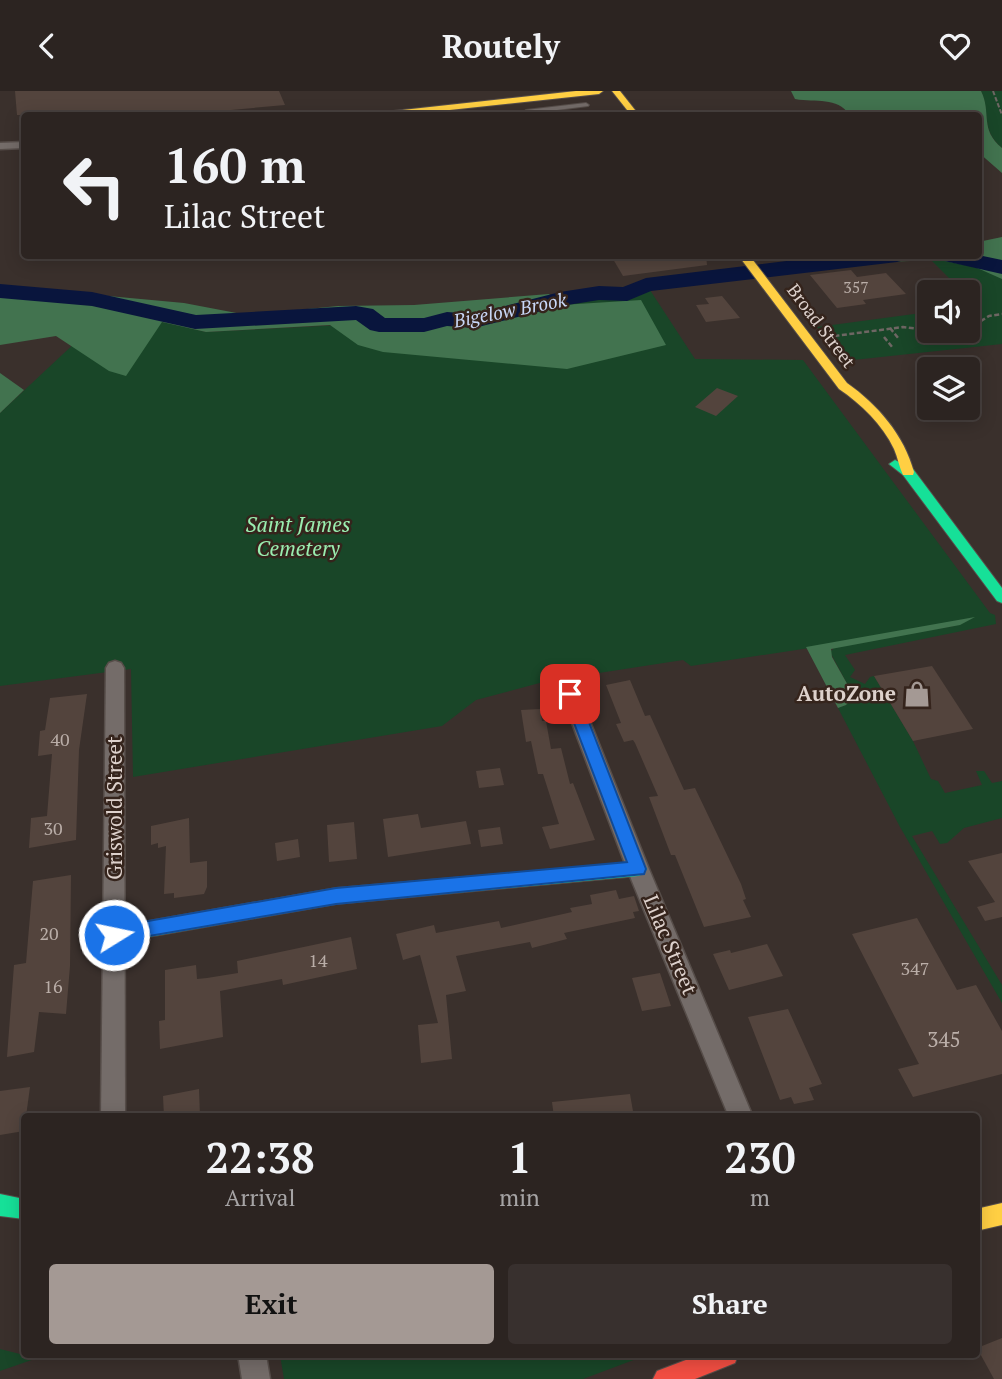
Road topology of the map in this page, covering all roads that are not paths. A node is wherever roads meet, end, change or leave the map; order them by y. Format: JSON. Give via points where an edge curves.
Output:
{"nodes":[{"id":1,"x":598,"y":91,"type":"edge"},
{"id":2,"x":616,"y":91,"type":"edge"},
{"id":3,"x":586,"y":105,"type":"dead end"},
{"id":4,"x":411,"y":112,"type":"edge"},
{"id":5,"x":526,"y":112,"type":"dead end"},
{"id":6,"x":633,"y":112,"type":"edge"},
{"id":7,"x":21,"y":145,"type":"edge"},
{"id":8,"x":0,"y":146,"type":"edge"},
{"id":9,"x":751,"y":266,"type":"edge"},
{"id":10,"x":1002,"y":598,"type":"edge"},
{"id":11,"x":115,"y":668,"type":"dead end"},
{"id":12,"x":570,"y":694,"type":"dead end"},
{"id":13,"x":638,"y":869,"type":"junction"},
{"id":14,"x":114,"y":935,"type":"junction"},
{"id":15,"x":113,"y":1113,"type":"edge"},
{"id":16,"x":739,"y":1113,"type":"edge"},
{"id":17,"x":0,"y":1205,"type":"edge"},
{"id":18,"x":21,"y":1208,"type":"edge"},
{"id":19,"x":1002,"y":1214,"type":"edge"},
{"id":20,"x":980,"y":1219,"type":"edge"},
{"id":21,"x":252,"y":1358,"type":"edge"},
{"id":22,"x":719,"y":1358,"type":"edge"},
{"id":23,"x":256,"y":1379,"type":"edge"},
{"id":24,"x":666,"y":1379,"type":"edge"}],
"edges":[{"from":1,"to":4,"type":"main road"},
{"from":2,"to":6,"type":"main road"},
{"from":3,"to":5,"type":"lane"},
{"from":7,"to":8,"type":"street"},
{"from":9,"to":10,"type":"main road","name":"Broad Street","via":[[843,386],[844,398],[890,459],[908,472]]},
{"from":11,"to":14,"type":"street","name":"Griswold Street"},
{"from":12,"to":13,"type":"street","name":"Lilac Street"},
{"from":13,"to":14,"type":"main road","via":[[336,896]]},
{"from":13,"to":16,"type":"street","name":"Lilac Street"},
{"from":14,"to":15,"type":"street","name":"Griswold Street"},
{"from":17,"to":18,"type":"main road"},
{"from":19,"to":20,"type":"main road"},
{"from":21,"to":23,"type":"street"},
{"from":22,"to":24,"type":"main road"}]}
